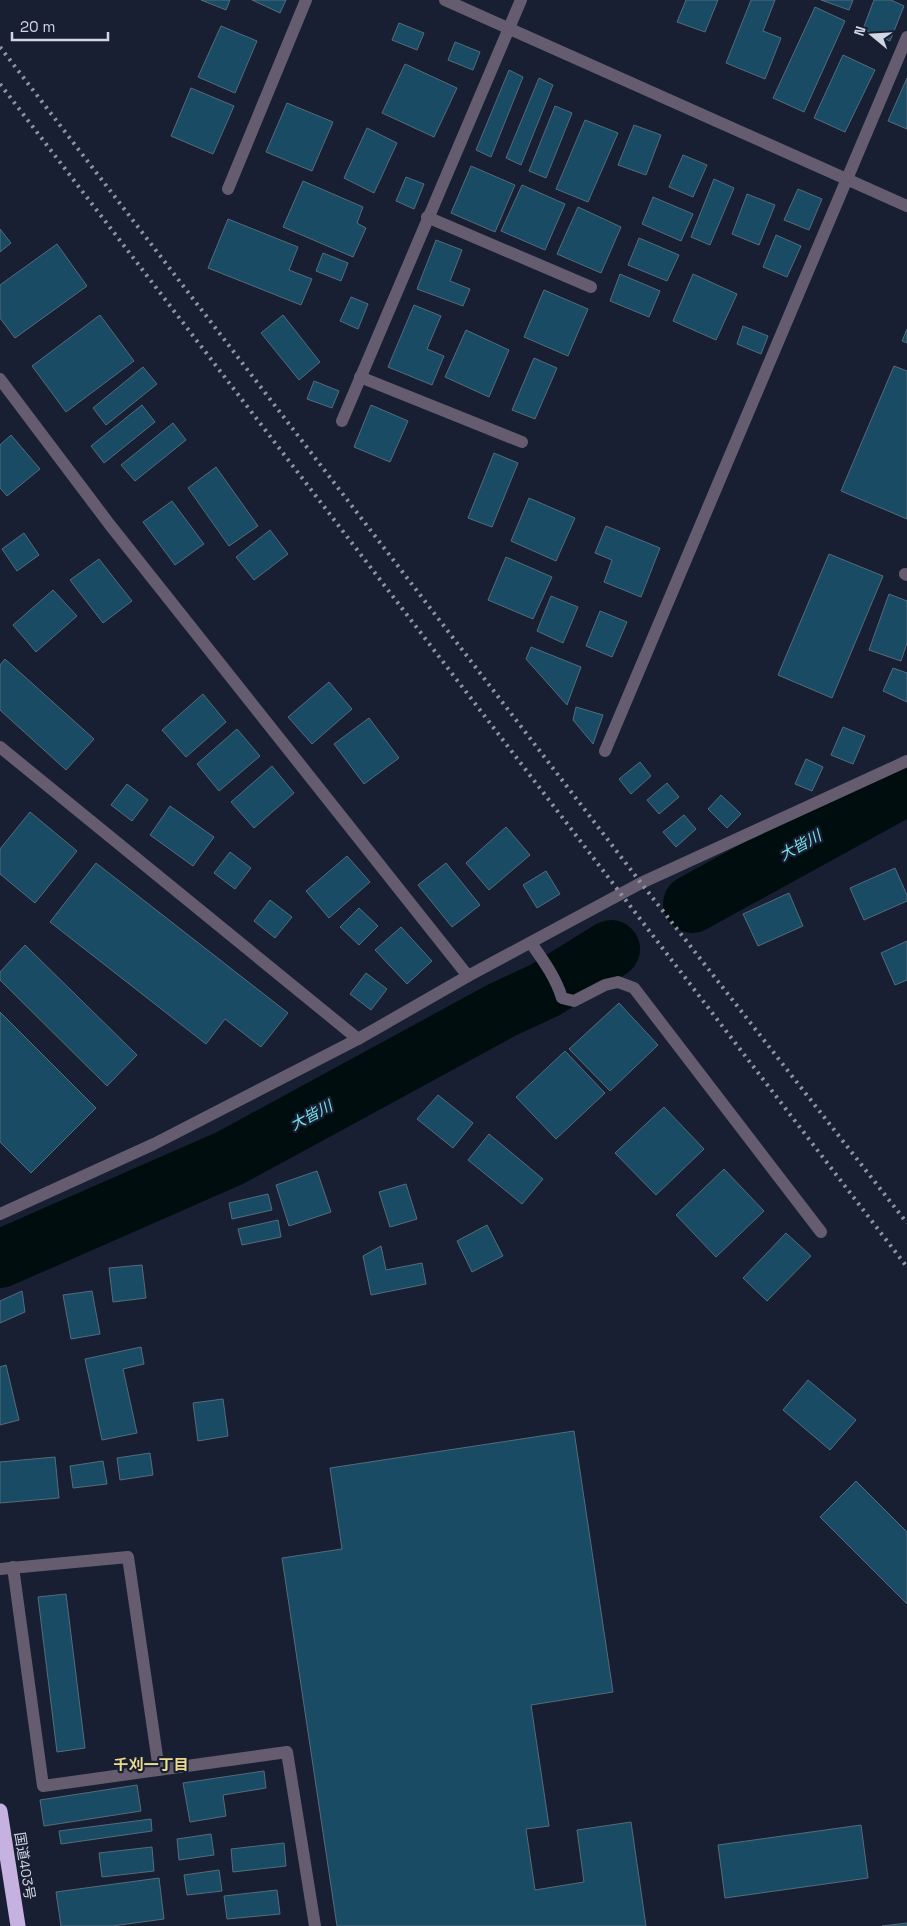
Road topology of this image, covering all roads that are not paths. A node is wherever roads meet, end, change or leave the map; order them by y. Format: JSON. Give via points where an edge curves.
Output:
{"nodes":[{"id":1,"x":306,"y":0,"type":"edge"},
{"id":2,"x":445,"y":0,"type":"edge"},
{"id":3,"x":521,"y":0,"type":"edge"},
{"id":4,"x":509,"y":28,"type":"junction"},
{"id":5,"x":907,"y":37,"type":"edge"},
{"id":6,"x":848,"y":179,"type":"junction"},
{"id":7,"x":228,"y":189,"type":"dead end"},
{"id":8,"x":907,"y":206,"type":"edge"},
{"id":9,"x":427,"y":216,"type":"junction"},
{"id":10,"x":591,"y":286,"type":"dead end"},
{"id":11,"x":360,"y":377,"type":"junction"},
{"id":12,"x":0,"y":379,"type":"edge"},
{"id":13,"x":342,"y":421,"type":"dead end"},
{"id":14,"x":522,"y":442,"type":"dead end"},
{"id":15,"x":0,"y":747,"type":"edge"},
{"id":16,"x":606,"y":751,"type":"dead end"},
{"id":17,"x":907,"y":761,"type":"edge"},
{"id":18,"x":531,"y":943,"type":"junction"},
{"id":19,"x":468,"y":976,"type":"junction"},
{"id":20,"x":358,"y":1039,"type":"junction"},
{"id":21,"x":0,"y":1214,"type":"edge"},
{"id":22,"x":821,"y":1232,"type":"dead end"},
{"id":23,"x":13,"y":1567,"type":"junction"},
{"id":24,"x":0,"y":1569,"type":"edge"},
{"id":25,"x":159,"y":1770,"type":"junction"},
{"id":26,"x":0,"y":1811,"type":"edge"},
{"id":27,"x":18,"y":1926,"type":"edge"},
{"id":28,"x":314,"y":1926,"type":"edge"}],
"edges":[{"from":1,"to":7,"type":"street"},
{"from":2,"to":4,"type":"street"},
{"from":3,"to":4,"type":"street"},
{"from":4,"to":6,"type":"street"},
{"from":4,"to":9,"type":"street"},
{"from":5,"to":6,"type":"street"},
{"from":6,"to":8,"type":"street"},
{"from":6,"to":16,"type":"street"},
{"from":9,"to":10,"type":"street"},
{"from":9,"to":11,"type":"street"},
{"from":11,"to":13,"type":"street"},
{"from":11,"to":14,"type":"street"},
{"from":12,"to":19,"type":"street","via":[[110,525]]},
{"from":15,"to":20,"type":"street"},
{"from":17,"to":18,"type":"street","via":[[641,883]]},
{"from":18,"to":19,"type":"street"},
{"from":18,"to":22,"type":"street","via":[[544,960],[562,998],[574,1001],[618,982],[634,988]]},
{"from":19,"to":20,"type":"street"},
{"from":20,"to":21,"type":"street","via":[[154,1144]]},
{"from":23,"to":24,"type":"street"},
{"from":23,"to":25,"type":"street","via":[[128,1557]]},
{"from":23,"to":25,"type":"street","via":[[43,1786]]},
{"from":25,"to":28,"type":"street","via":[[287,1752]]},
{"from":26,"to":27,"type":"highway","name":"国道403号"}]}
